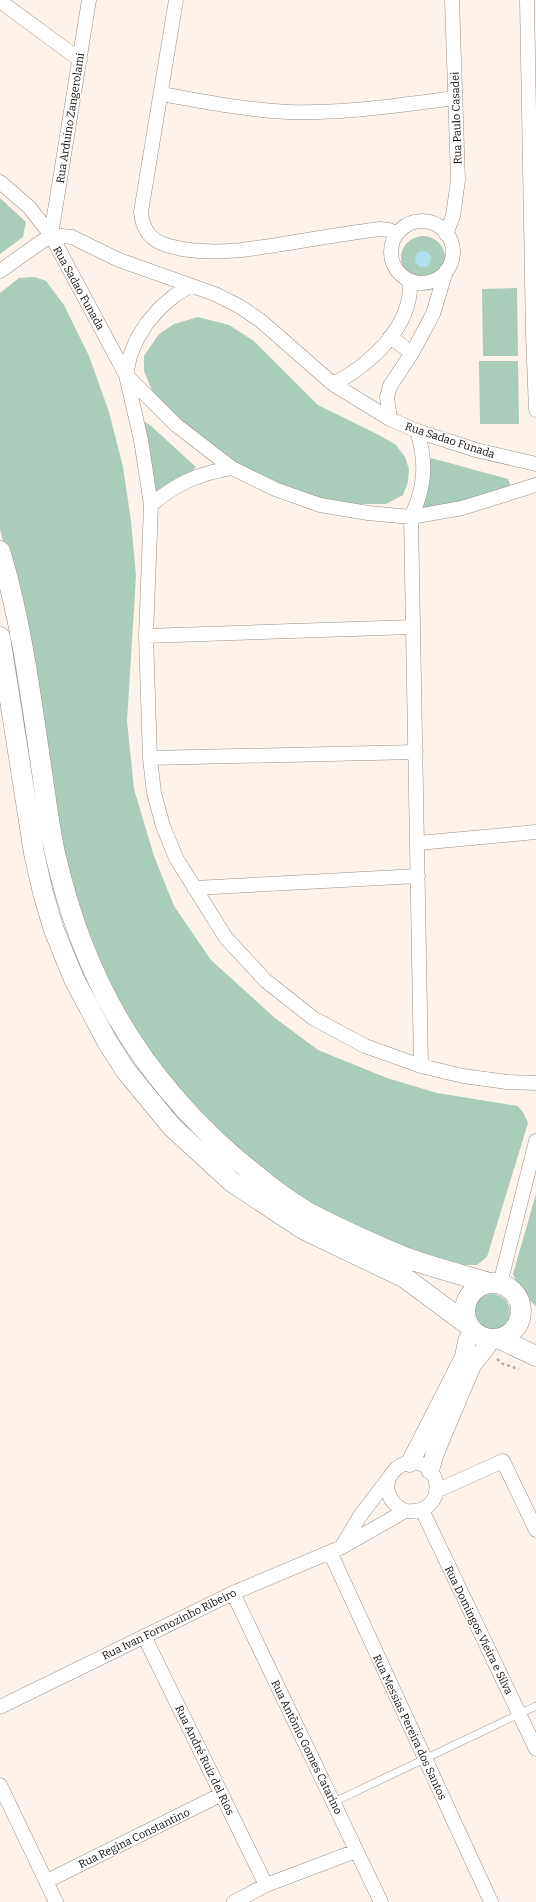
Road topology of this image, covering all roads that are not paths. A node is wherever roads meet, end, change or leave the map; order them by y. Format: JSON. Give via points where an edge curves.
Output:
{"nodes":[{"id":1,"x":89,"y":0,"type":"edge"},
{"id":2,"x":176,"y":0,"type":"edge"},
{"id":3,"x":452,"y":0,"type":"edge"},
{"id":4,"x":528,"y":0,"type":"edge"},
{"id":5,"x":0,"y":1,"type":"edge"},
{"id":6,"x":80,"y":60,"type":"junction"},
{"id":7,"x":533,"y":87,"type":"edge"},
{"id":8,"x":161,"y":94,"type":"junction"},
{"id":9,"x":455,"y":98,"type":"junction"},
{"id":10,"x":0,"y":182,"type":"edge"},
{"id":11,"x":533,"y":203,"type":"edge"},
{"id":12,"x":397,"y":233,"type":"junction"},
{"id":13,"x":446,"y":234,"type":"junction"},
{"id":14,"x":51,"y":235,"type":"junction"},
{"id":15,"x":0,"y":271,"type":"edge"},
{"id":16,"x":446,"y":271,"type":"junction"},
{"id":17,"x":410,"y":281,"type":"junction"},
{"id":18,"x":190,"y":286,"type":"junction"},
{"id":19,"x":534,"y":334,"type":"edge"},
{"id":20,"x":390,"y":337,"type":"junction"},
{"id":21,"x":412,"y":353,"type":"junction"},
{"id":22,"x":126,"y":375,"type":"junction"},
{"id":23,"x":333,"y":384,"type":"junction"},
{"id":24,"x":536,"y":410,"type":"edge"},
{"id":25,"x":390,"y":419,"type":"junction"},
{"id":26,"x":416,"y":431,"type":"junction"},
{"id":27,"x":536,"y":464,"type":"edge"},
{"id":28,"x":232,"y":468,"type":"junction"},
{"id":29,"x":536,"y":485,"type":"edge"},
{"id":30,"x":151,"y":505,"type":"junction"},
{"id":31,"x":411,"y":517,"type":"junction"},
{"id":32,"x":0,"y":551,"type":"edge"},
{"id":33,"x":413,"y":627,"type":"junction"},
{"id":34,"x":146,"y":636,"type":"junction"},
{"id":35,"x":0,"y":637,"type":"edge"},
{"id":36,"x":416,"y":752,"type":"junction"},
{"id":37,"x":150,"y":758,"type":"junction"},
{"id":38,"x":536,"y":832,"type":"edge"},
{"id":39,"x":418,"y":843,"type":"junction"},
{"id":40,"x":418,"y":876,"type":"junction"},
{"id":41,"x":194,"y":888,"type":"junction"},
{"id":42,"x":421,"y":1066,"type":"junction"},
{"id":43,"x":536,"y":1083,"type":"edge"},
{"id":44,"x":536,"y":1141,"type":"edge"},
{"id":45,"x":495,"y":1283,"type":"junction"},
{"id":46,"x":517,"y":1296,"type":"junction"},
{"id":47,"x":536,"y":1315,"type":"edge"},
{"id":48,"x":470,"y":1328,"type":"junction"},
{"id":49,"x":495,"y":1339,"type":"junction"},
{"id":50,"x":536,"y":1356,"type":"edge"},
{"id":51,"x":410,"y":1463,"type":"junction"},
{"id":52,"x":430,"y":1470,"type":"junction"},
{"id":53,"x":390,"y":1475,"type":"junction"},
{"id":54,"x":436,"y":1492,"type":"junction"},
{"id":55,"x":422,"y":1510,"type":"junction"},
{"id":56,"x":405,"y":1511,"type":"junction"},
{"id":57,"x":536,"y":1530,"type":"edge"},
{"id":58,"x":336,"y":1549,"type":"junction"},
{"id":59,"x":233,"y":1593,"type":"junction"},
{"id":60,"x":144,"y":1636,"type":"junction"},
{"id":61,"x":536,"y":1706,"type":"edge"},
{"id":62,"x":0,"y":1707,"type":"edge"},
{"id":63,"x":519,"y":1714,"type":"junction"},
{"id":64,"x":536,"y":1750,"type":"edge"},
{"id":65,"x":425,"y":1759,"type":"junction"},
{"id":66,"x":0,"y":1785,"type":"edge"},
{"id":67,"x":222,"y":1794,"type":"junction"},
{"id":68,"x":3,"y":1801,"type":"edge"},
{"id":69,"x":334,"y":1802,"type":"junction"},
{"id":70,"x":356,"y":1851,"type":"junction"},
{"id":71,"x":47,"y":1881,"type":"junction"},
{"id":72,"x":266,"y":1885,"type":"junction"},
{"id":73,"x":56,"y":1902,"type":"edge"},
{"id":74,"x":234,"y":1902,"type":"edge"},
{"id":75,"x":381,"y":1902,"type":"edge"},
{"id":76,"x":491,"y":1902,"type":"edge"}],
"edges":[{"from":1,"to":6,"type":"street","name":"Rua Arduino Zangerolami"},
{"from":2,"to":8,"type":"street"},
{"from":3,"to":9,"type":"street","name":"Rua Paulo Casadei"},
{"from":4,"to":7,"type":"street"},
{"from":5,"to":6,"type":"street"},
{"from":6,"to":14,"type":"street","name":"Rua Arduino Zangerolami"},
{"from":7,"to":11,"type":"street"},
{"from":8,"to":9,"type":"street","via":[[256,109],[318,112],[349,111]]},
{"from":8,"to":12,"type":"street","via":[[141,212],[146,229],[158,242],[196,251],[222,252],[380,229]]},
{"from":9,"to":13,"type":"street","name":"Rua Paulo Casadei","via":[[458,180],[453,216]]},
{"from":10,"to":14,"type":"street","via":[[29,207]]},
{"from":11,"to":19,"type":"street"},
{"from":12,"to":13,"type":"street","via":[[418,222],[434,224]]},
{"from":12,"to":17,"type":"street","via":[[391,248],[392,260],[397,271]]},
{"from":13,"to":16,"type":"street","via":[[453,249],[453,257]]},
{"from":14,"to":15,"type":"street"},
{"from":14,"to":18,"type":"street","name":"Rua Sadao Funada","via":[[72,237],[118,260]]},
{"from":14,"to":22,"type":"street","name":"Rua Sadao Funada"},
{"from":16,"to":17,"type":"street","via":[[441,277],[430,282]]},
{"from":16,"to":21,"type":"street","via":[[433,314]]},
{"from":17,"to":20,"type":"street","via":[[407,307]]},
{"from":18,"to":22,"type":"street","via":[[169,300],[147,322],[130,356]]},
{"from":18,"to":23,"type":"street","name":"Rua Sadao Funada","via":[[215,294],[261,321]]},
{"from":19,"to":24,"type":"street"},
{"from":20,"to":21,"type":"street"},
{"from":20,"to":23,"type":"street","via":[[379,352],[365,364]]},
{"from":21,"to":25,"type":"street","via":[[390,386],[387,404]]},
{"from":22,"to":28,"type":"street","name":"Rua Sadao Funada","via":[[176,425]]},
{"from":22,"to":30,"type":"street"},
{"from":23,"to":25,"type":"street","name":"Rua Sadao Funada"},
{"from":25,"to":26,"type":"street","name":"Rua Sadao Funada"},
{"from":26,"to":27,"type":"street","name":"Rua Sadao Funada","via":[[476,450]]},
{"from":26,"to":31,"type":"street","via":[[424,475],[418,504]]},
{"from":28,"to":30,"type":"street","via":[[208,472],[180,483]]},
{"from":28,"to":31,"type":"street","name":"Rua Sadao Funada","via":[[275,490],[320,504],[368,513]]},
{"from":29,"to":31,"type":"street","name":"Rua Sadao Funada","via":[[462,508]]},
{"from":30,"to":34,"type":"street"},
{"from":31,"to":33,"type":"street"},
{"from":32,"to":45,"type":"main road","via":[[17,615],[54,849],[63,888],[73,923],[93,971],[125,1032],[187,1113],[245,1166],[309,1213],[409,1258]]},
{"from":33,"to":34,"type":"street"},
{"from":33,"to":36,"type":"street"},
{"from":34,"to":37,"type":"street"},
{"from":35,"to":48,"type":"main road","via":[[34,853],[43,893],[54,930],[74,979],[108,1044],[126,1071],[172,1127],[232,1182],[303,1229],[405,1278]]},
{"from":36,"to":37,"type":"street"},
{"from":36,"to":39,"type":"street"},
{"from":37,"to":41,"type":"street","via":[[154,793],[163,826],[176,858]]},
{"from":38,"to":39,"type":"street"},
{"from":39,"to":40,"type":"street"},
{"from":40,"to":41,"type":"street"},
{"from":40,"to":42,"type":"street"},
{"from":41,"to":42,"type":"street","via":[[226,938],[266,981],[301,1009],[365,1046]]},
{"from":42,"to":43,"type":"street","via":[[463,1076]]},
{"from":44,"to":45,"type":"street"},
{"from":45,"to":46,"type":"main road","via":[[512,1290]]},
{"from":45,"to":48,"type":"main road","via":[[481,1285],[468,1297],[465,1310]]},
{"from":46,"to":47,"type":"main road"},
{"from":46,"to":49,"type":"main road","via":[[521,1308],[519,1322],[508,1335]]},
{"from":48,"to":49,"type":"main road","via":[[484,1338]]},
{"from":48,"to":51,"type":"street","via":[[464,1357]]},
{"from":49,"to":50,"type":"main road"},
{"from":49,"to":52,"type":"street","via":[[472,1365]]},
{"from":51,"to":52,"type":"street","via":[[419,1463]]},
{"from":51,"to":53,"type":"street","via":[[402,1465]]},
{"from":52,"to":54,"type":"street","via":[[435,1478]]},
{"from":53,"to":56,"type":"street","via":[[387,1484],[391,1500],[396,1507]]},
{"from":53,"to":58,"type":"street"},
{"from":54,"to":55,"type":"street","via":[[429,1506]]},
{"from":54,"to":57,"type":"street","via":[[503,1461]]},
{"from":55,"to":56,"type":"street"},
{"from":55,"to":63,"type":"street","name":"Rua Domingos Vieira e Silva"},
{"from":56,"to":58,"type":"street","name":"Rua Ivan Formozinho Ribeiro"},
{"from":58,"to":59,"type":"street","name":"Rua Ivan Formozinho Ribeiro"},
{"from":58,"to":65,"type":"street","name":"Rua Messias Pereira dos Santos"},
{"from":59,"to":60,"type":"street","name":"Rua Ivan Formozinho Ribeiro"},
{"from":59,"to":69,"type":"street","name":"Rua Antônio Gomes Catarino"},
{"from":60,"to":62,"type":"street","name":"Rua Ivan Formozinho Ribeiro"},
{"from":60,"to":67,"type":"street","name":"Rua André Ruiz del Rios"},
{"from":61,"to":63,"type":"lane"},
{"from":63,"to":64,"type":"street","name":"Rua Domingos Vieira e Silva"},
{"from":63,"to":65,"type":"lane"},
{"from":65,"to":69,"type":"lane"},
{"from":65,"to":76,"type":"street","name":"Rua Messias Pereira dos Santos"},
{"from":66,"to":68,"type":"street"},
{"from":67,"to":71,"type":"street","name":"Rua Regina Constantino"},
{"from":67,"to":72,"type":"street","name":"Rua André Ruiz del Rios"},
{"from":68,"to":71,"type":"street"},
{"from":69,"to":70,"type":"street","name":"Rua Antônio Gomes Catarino"},
{"from":70,"to":72,"type":"street"},
{"from":70,"to":75,"type":"street","name":"Rua Antônio Gomes Catarino"},
{"from":71,"to":73,"type":"street"},
{"from":72,"to":74,"type":"street"}]}
